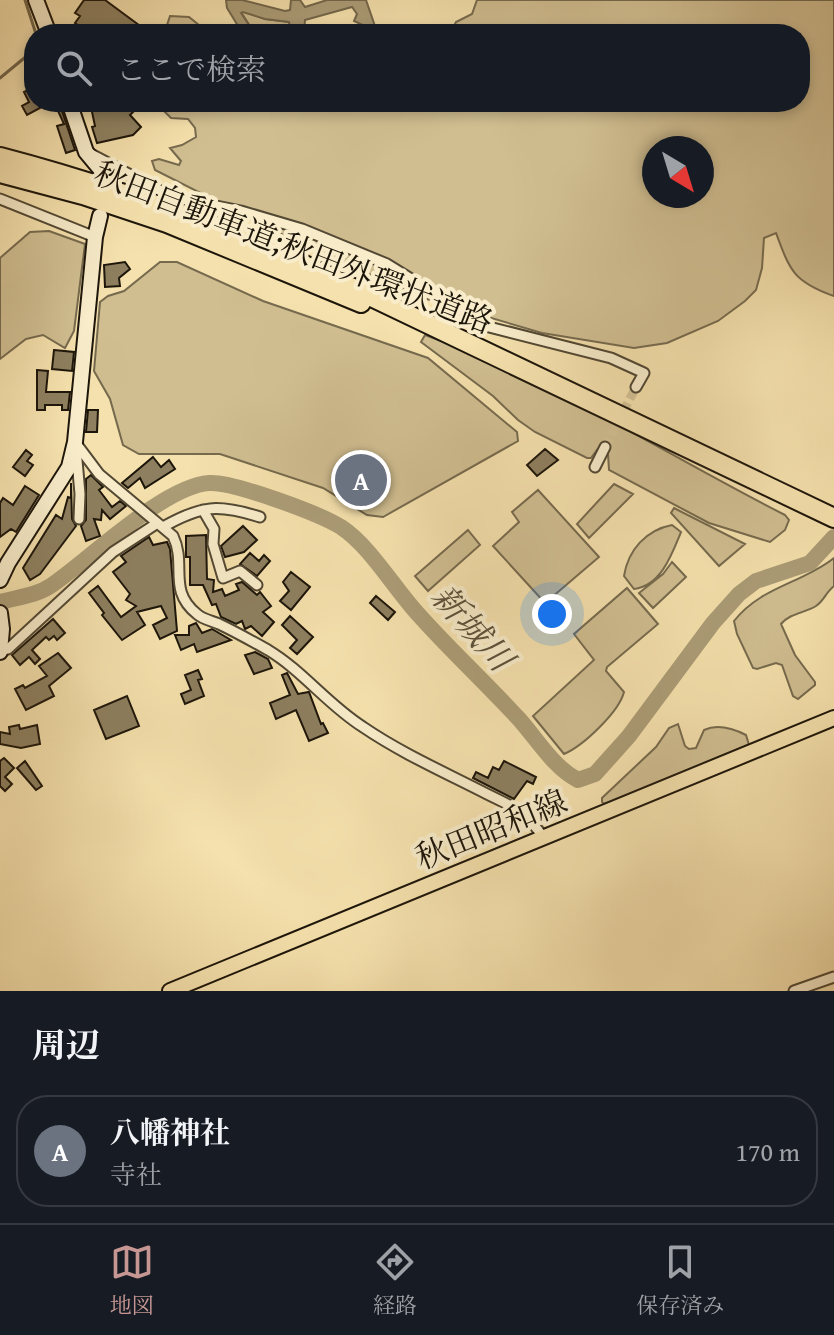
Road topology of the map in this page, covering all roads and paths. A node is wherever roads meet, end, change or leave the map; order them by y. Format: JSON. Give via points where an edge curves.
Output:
{"nodes":[{"id":1,"x":36,"y":0,"type":"edge"},
{"id":2,"x":45,"y":24,"type":"edge"},
{"id":3,"x":72,"y":112,"type":"edge"},
{"id":4,"x":86,"y":152,"type":"junction"},
{"id":5,"x":0,"y":157,"type":"edge"},
{"id":6,"x":0,"y":173,"type":"edge"},
{"id":7,"x":103,"y":179,"type":"dead end"},
{"id":8,"x":0,"y":199,"type":"edge"},
{"id":9,"x":100,"y":216,"type":"dead end"},
{"id":10,"x":95,"y":237,"type":"junction"},
{"id":11,"x":519,"y":366,"type":"junction"},
{"id":12,"x":636,"y":387,"type":"dead end"},
{"id":13,"x":75,"y":442,"type":"junction"},
{"id":14,"x":605,"y":447,"type":"tunnel mouth"},
{"id":15,"x":595,"y":467,"type":"dead end"},
{"id":16,"x":203,"y":510,"type":"junction"},
{"id":17,"x":260,"y":517,"type":"dead end"},
{"id":18,"x":834,"y":518,"type":"edge"},
{"id":19,"x":79,"y":519,"type":"dead end"},
{"id":20,"x":157,"y":524,"type":"junction"},
{"id":21,"x":0,"y":580,"type":"edge"},
{"id":22,"x":257,"y":585,"type":"dead end"},
{"id":23,"x":0,"y":613,"type":"edge"},
{"id":24,"x":1,"y":651,"type":"edge"},
{"id":25,"x":834,"y":718,"type":"edge"},
{"id":26,"x":544,"y":838,"type":"junction"},
{"id":27,"x":834,"y":977,"type":"edge"},
{"id":28,"x":170,"y":991,"type":"edge"},
{"id":29,"x":794,"y":991,"type":"edge"}],
"edges":[{"from":1,"to":2,"type":"main road"},
{"from":3,"to":4,"type":"main road"},
{"from":4,"to":7,"type":"main road"},
{"from":4,"to":12,"type":"street","via":[[172,197],[302,229],[387,264],[489,327],[611,358],[644,373]]},
{"from":5,"to":11,"type":"highway","name":"秋田自動車道;秋田外環状道路","via":[[194,217]]},
{"from":6,"to":11,"type":"highway","name":"秋田自動車道;秋田外環状道路","via":[[167,223]]},
{"from":8,"to":10,"type":"street"},
{"from":9,"to":10,"type":"main road"},
{"from":10,"to":13,"type":"main road"},
{"from":11,"to":18,"type":"highway","name":"秋田自動車道;秋田外環状道路"},
{"from":13,"to":19,"type":"street"},
{"from":13,"to":20,"type":"street","via":[[99,474]]},
{"from":13,"to":21,"type":"main road","via":[[69,467]]},
{"from":14,"to":15,"type":"street"},
{"from":16,"to":17,"type":"street","via":[[221,506]]},
{"from":16,"to":20,"type":"street"},
{"from":16,"to":22,"type":"street","via":[[214,529],[223,578],[240,571]]},
{"from":20,"to":24,"type":"street","via":[[113,552]]},
{"from":20,"to":26,"type":"street","via":[[177,545],[178,589],[197,615],[285,660],[363,727],[519,808]]},
{"from":23,"to":24,"type":"main road"},
{"from":25,"to":26,"type":"main road","name":"秋田昭和線"},
{"from":26,"to":28,"type":"main road","name":"秋田昭和線"},
{"from":27,"to":29,"type":"street"}]}
